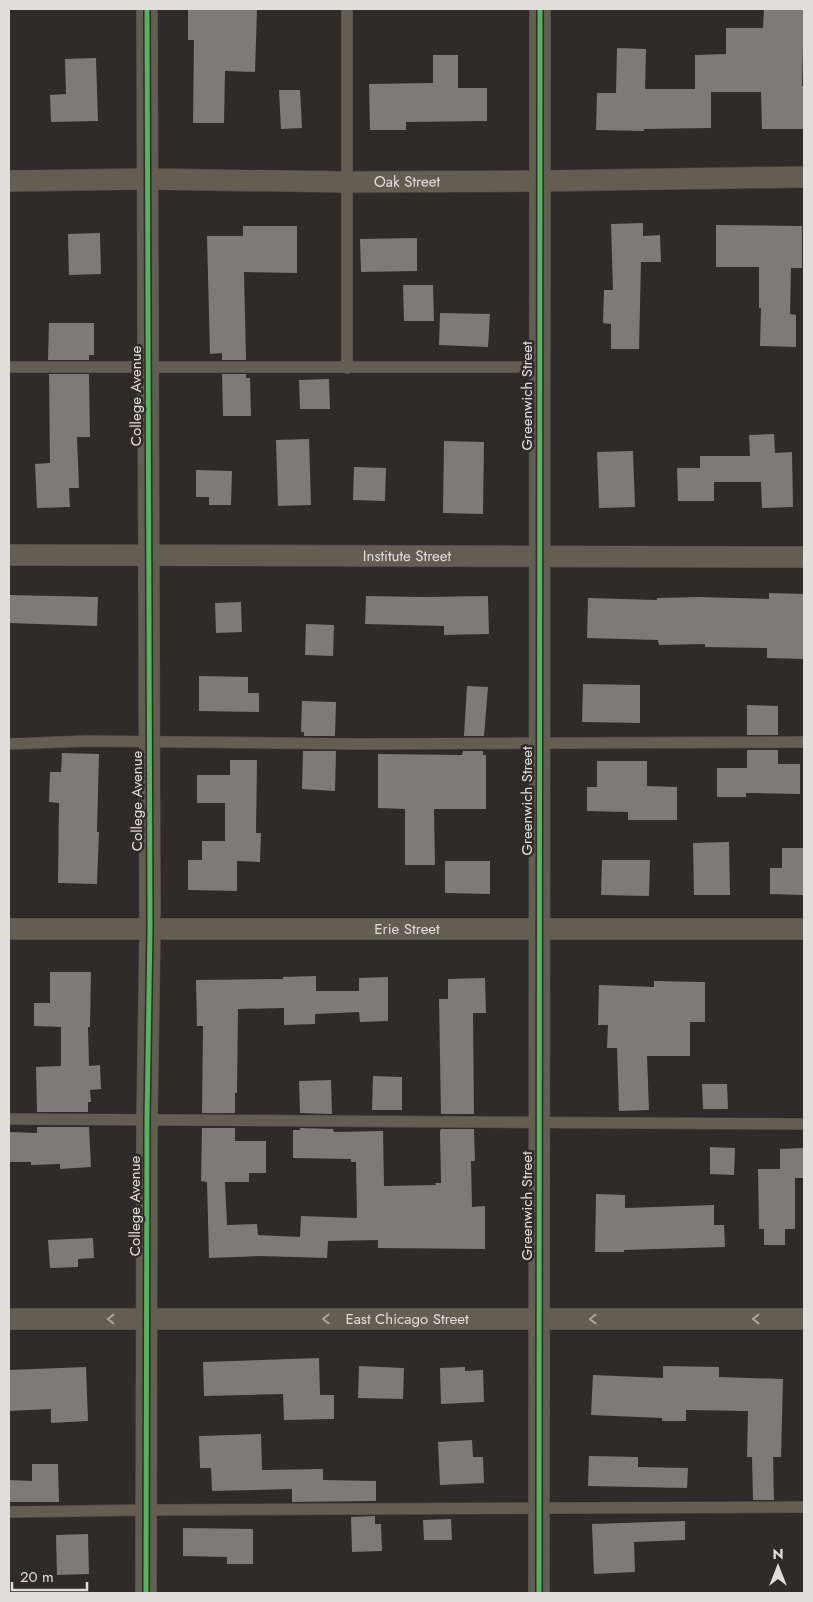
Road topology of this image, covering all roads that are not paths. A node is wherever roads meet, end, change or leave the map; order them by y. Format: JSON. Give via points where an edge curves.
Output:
{"nodes":[{"id":1,"x":147,"y":9,"type":"edge"},
{"id":2,"x":347,"y":9,"type":"edge"},
{"id":3,"x":540,"y":9,"type":"edge"},
{"id":4,"x":804,"y":177,"type":"edge"},
{"id":5,"x":147,"y":179,"type":"junction"},
{"id":6,"x":9,"y":181,"type":"edge"},
{"id":7,"x":540,"y":181,"type":"junction"},
{"id":8,"x":347,"y":182,"type":"junction"},
{"id":9,"x":9,"y":367,"type":"edge"},
{"id":10,"x":540,"y":367,"type":"junction"},
{"id":11,"x":148,"y":368,"type":"junction"},
{"id":12,"x":347,"y":368,"type":"junction"},
{"id":13,"x":9,"y":555,"type":"edge"},
{"id":14,"x":150,"y":556,"type":"junction"},
{"id":15,"x":540,"y":556,"type":"junction"},
{"id":16,"x":804,"y":557,"type":"edge"},
{"id":17,"x":804,"y":742,"type":"edge"},
{"id":18,"x":149,"y":743,"type":"junction"},
{"id":19,"x":540,"y":743,"type":"junction"},
{"id":20,"x":9,"y":744,"type":"edge"},
{"id":21,"x":9,"y":929,"type":"edge"},
{"id":22,"x":150,"y":929,"type":"junction"},
{"id":23,"x":539,"y":929,"type":"junction"},
{"id":24,"x":804,"y":929,"type":"edge"},
{"id":25,"x":9,"y":1119,"type":"edge"},
{"id":26,"x":147,"y":1120,"type":"junction"},
{"id":27,"x":539,"y":1122,"type":"junction"},
{"id":28,"x":804,"y":1124,"type":"edge"},
{"id":29,"x":9,"y":1319,"type":"edge"},
{"id":30,"x":148,"y":1319,"type":"junction"},
{"id":31,"x":539,"y":1319,"type":"junction"},
{"id":32,"x":804,"y":1319,"type":"edge"},
{"id":33,"x":804,"y":1507,"type":"edge"},
{"id":34,"x":539,"y":1509,"type":"junction"},
{"id":35,"x":146,"y":1510,"type":"junction"},
{"id":36,"x":9,"y":1512,"type":"edge"},
{"id":37,"x":146,"y":1593,"type":"edge"},
{"id":38,"x":539,"y":1593,"type":"edge"}],
"edges":[{"from":1,"to":5,"type":"street","name":"College Avenue"},
{"from":2,"to":8,"type":"lane"},
{"from":3,"to":7,"type":"street","name":"Greenwich Street"},
{"from":4,"to":7,"type":"street","name":"Oak Street"},
{"from":5,"to":6,"type":"street","name":"Oak Street"},
{"from":5,"to":8,"type":"street","name":"Oak Street"},
{"from":5,"to":11,"type":"street","name":"College Avenue"},
{"from":7,"to":8,"type":"street","name":"Oak Street"},
{"from":7,"to":10,"type":"street","name":"Greenwich Street"},
{"from":8,"to":12,"type":"lane"},
{"from":9,"to":11,"type":"lane"},
{"from":10,"to":12,"type":"lane"},
{"from":10,"to":15,"type":"street","name":"Greenwich Street"},
{"from":11,"to":12,"type":"lane"},
{"from":11,"to":14,"type":"street","name":"College Avenue"},
{"from":13,"to":14,"type":"street","name":"Institute Street"},
{"from":14,"to":15,"type":"street","name":"Institute Street"},
{"from":14,"to":18,"type":"street","name":"College Avenue"},
{"from":15,"to":16,"type":"street","name":"Institute Street"},
{"from":15,"to":19,"type":"street","name":"Greenwich Street"},
{"from":17,"to":19,"type":"lane"},
{"from":18,"to":19,"type":"lane"},
{"from":18,"to":20,"type":"lane"},
{"from":18,"to":22,"type":"street","name":"College Avenue"},
{"from":19,"to":23,"type":"street","name":"Greenwich Street"},
{"from":21,"to":22,"type":"street","name":"Erie Street"},
{"from":22,"to":23,"type":"street","name":"Erie Street"},
{"from":22,"to":26,"type":"street","name":"College Avenue"},
{"from":23,"to":24,"type":"street","name":"Erie Street"},
{"from":23,"to":27,"type":"street","name":"Greenwich Street"},
{"from":25,"to":26,"type":"lane"},
{"from":26,"to":27,"type":"lane"},
{"from":26,"to":30,"type":"street","name":"College Avenue"},
{"from":27,"to":28,"type":"lane"},
{"from":27,"to":31,"type":"street","name":"Greenwich Street"},
{"from":30,"to":29,"type":"street","name":"East Chicago Street","one_way":true},
{"from":31,"to":30,"type":"street","name":"East Chicago Street","one_way":true},
{"from":30,"to":35,"type":"street","name":"College Avenue"},
{"from":32,"to":31,"type":"street","name":"East Chicago Street","one_way":true},
{"from":31,"to":34,"type":"street","name":"Greenwich Street"},
{"from":33,"to":34,"type":"lane"},
{"from":34,"to":35,"type":"lane"},
{"from":34,"to":38,"type":"street","name":"Greenwich Street"},
{"from":35,"to":36,"type":"lane"},
{"from":35,"to":37,"type":"street","name":"College Avenue"}]}
